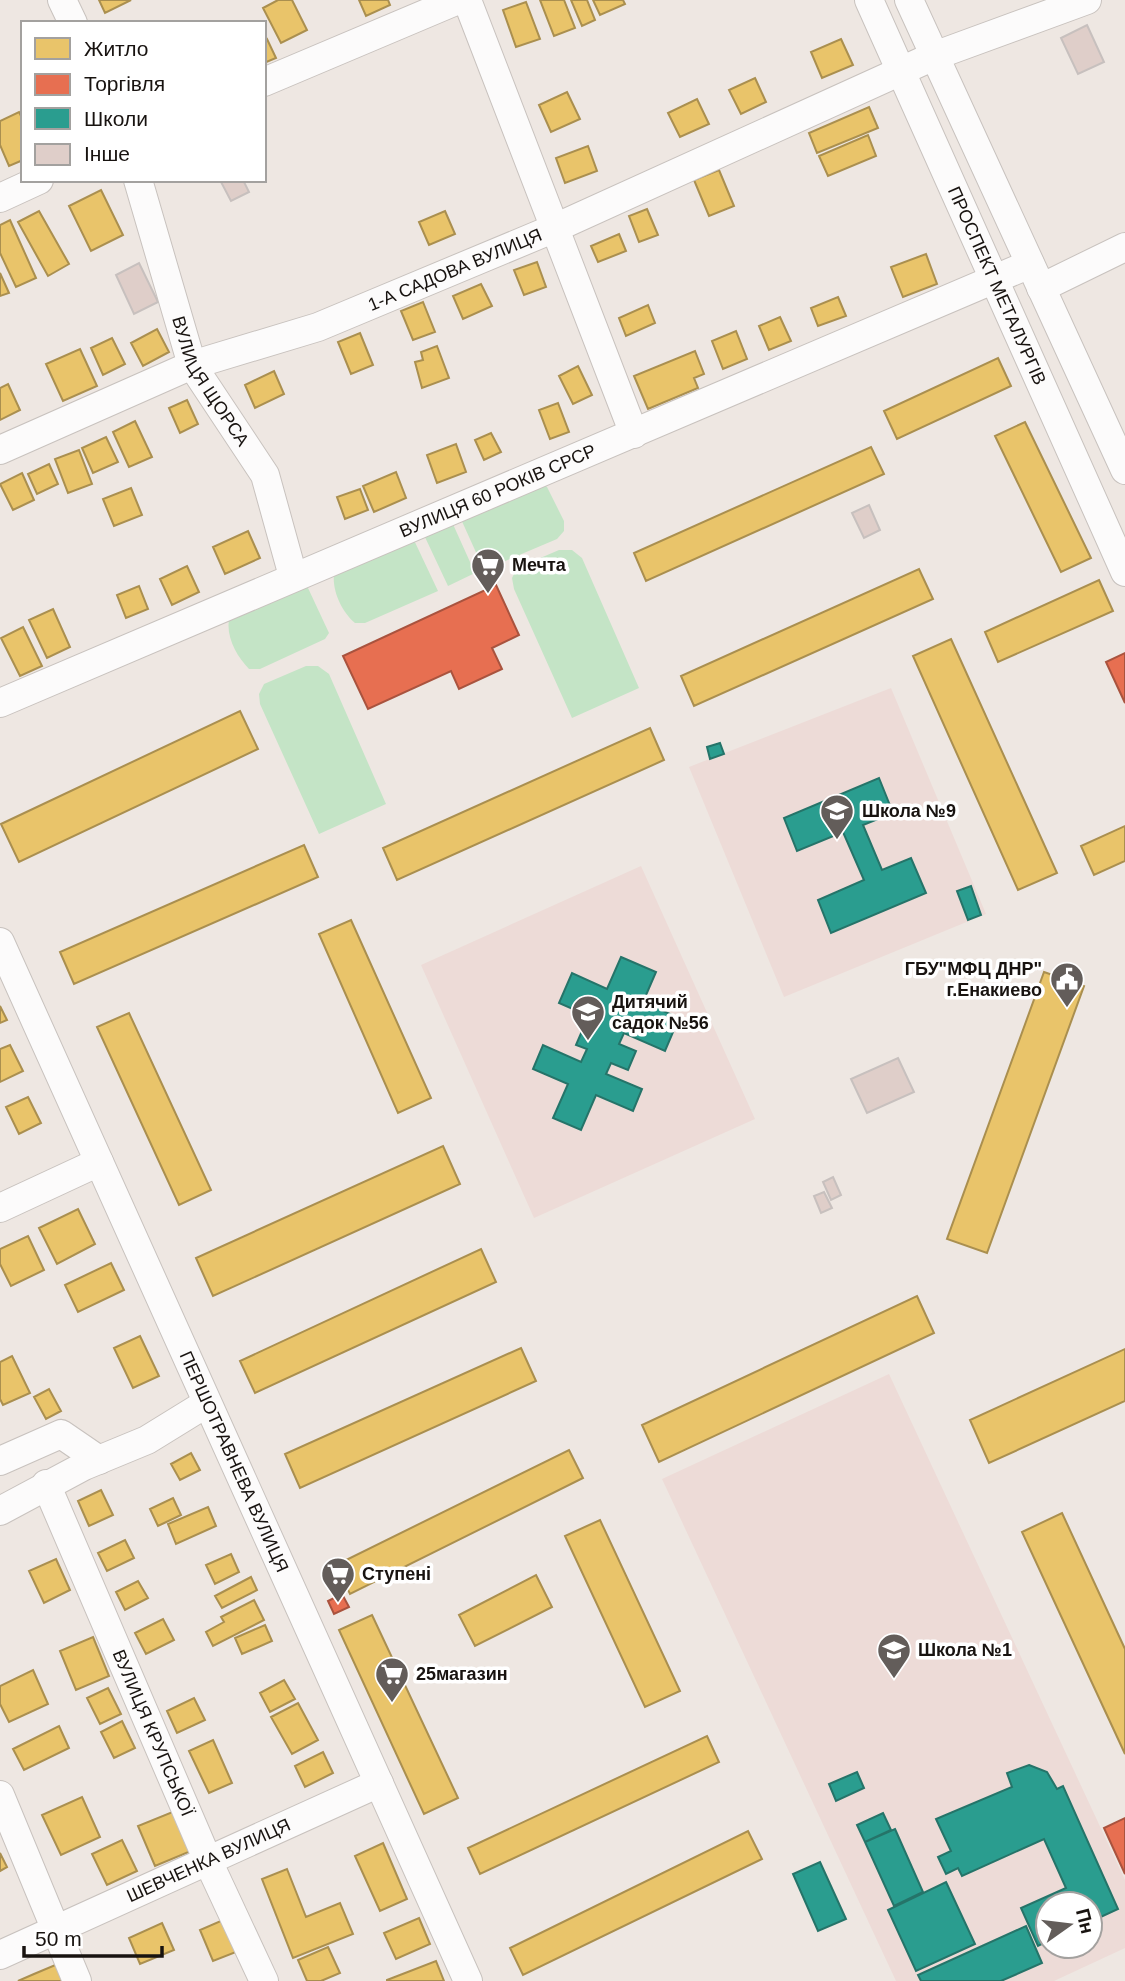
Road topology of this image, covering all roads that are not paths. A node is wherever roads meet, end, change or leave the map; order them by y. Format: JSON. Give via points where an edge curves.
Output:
{"nodes":[{"id":1,"x":62,"y":0,"type":"edge"},
{"id":2,"x":458,"y":0,"type":"edge"},
{"id":3,"x":467,"y":0,"type":"edge"},
{"id":4,"x":869,"y":0,"type":"edge"},
{"id":5,"x":909,"y":0,"type":"edge"},
{"id":6,"x":1087,"y":0,"type":"edge"},
{"id":7,"x":71,"y":21,"type":"edge"},
{"id":8,"x":934,"y":56,"type":"junction"},
{"id":9,"x":902,"y":72,"type":"junction"},
{"id":10,"x":266,"y":81,"type":"edge"},
{"id":11,"x":35,"y":182,"type":"edge"},
{"id":12,"x":139,"y":182,"type":"edge"},
{"id":13,"x":0,"y":198,"type":"edge"},
{"id":14,"x":555,"y":228,"type":"junction"},
{"id":15,"x":1125,"y":247,"type":"edge"},
{"id":16,"x":1036,"y":276,"type":"junction"},
{"id":17,"x":994,"y":278,"type":"junction"},
{"id":18,"x":192,"y":365,"type":"junction"},
{"id":19,"x":634,"y":434,"type":"junction"},
{"id":20,"x":1111,"y":439,"type":"junction"},
{"id":21,"x":0,"y":450,"type":"edge"},
{"id":22,"x":1074,"y":458,"type":"junction"},
{"id":23,"x":1125,"y":467,"type":"edge"},
{"id":24,"x":1125,"y":572,"type":"edge"},
{"id":25,"x":293,"y":576,"type":"junction"},
{"id":26,"x":0,"y":703,"type":"edge"},
{"id":27,"x":0,"y":942,"type":"edge"},
{"id":28,"x":99,"y":1162,"type":"junction"},
{"id":29,"x":0,"y":1208,"type":"edge"},
{"id":30,"x":207,"y":1403,"type":"junction"},
{"id":31,"x":99,"y":1460,"type":"junction"},
{"id":32,"x":0,"y":1461,"type":"edge"},
{"id":33,"x":46,"y":1485,"type":"junction"},
{"id":34,"x":0,"y":1511,"type":"edge"},
{"id":35,"x":379,"y":1783,"type":"junction"},
{"id":36,"x":0,"y":1795,"type":"edge"},
{"id":37,"x":208,"y":1861,"type":"junction"},
{"id":38,"x":57,"y":1930,"type":"junction"},
{"id":39,"x":0,"y":1955,"type":"edge"},
{"id":40,"x":78,"y":1981,"type":"edge"},
{"id":41,"x":264,"y":1981,"type":"edge"},
{"id":42,"x":468,"y":1981,"type":"edge"}],
"edges":[{"from":1,"to":7,"type":"street"},
{"from":2,"to":10,"type":"street"},
{"from":3,"to":14,"type":"street"},
{"from":4,"to":9,"type":"street","name":"ПРОСПЕКТ МЕТАЛУРГІВ"},
{"from":5,"to":8,"type":"street","name":"ПРОСПЕКТ МЕТАЛУРГІВ"},
{"from":6,"to":8,"type":"street"},
{"from":8,"to":9,"type":"street","name":"1-А САДОВА ВУЛИЦЯ"},
{"from":8,"to":16,"type":"street","name":"ПРОСПЕКТ МЕТАЛУРГІВ"},
{"from":9,"to":14,"type":"street","name":"1-А САДОВА ВУЛИЦЯ"},
{"from":9,"to":17,"type":"street","name":"ПРОСПЕКТ МЕТАЛУРГІВ"},
{"from":11,"to":13,"type":"street"},
{"from":12,"to":18,"type":"street","name":"ВУЛИЦЯ ЩОРСА"},
{"from":14,"to":18,"type":"street","name":"1-А САДОВА ВУЛИЦЯ","via":[[318,327]]},
{"from":14,"to":19,"type":"street"},
{"from":15,"to":16,"type":"street"},
{"from":16,"to":17,"type":"street","name":"ВУЛИЦЯ 60 РОКІВ СРСР"},
{"from":16,"to":20,"type":"street","name":"ПРОСПЕКТ МЕТАЛУРГІВ"},
{"from":17,"to":19,"type":"street","name":"ВУЛИЦЯ 60 РОКІВ СРСР"},
{"from":17,"to":22,"type":"street","name":"ПРОСПЕКТ МЕТАЛУРГІВ"},
{"from":18,"to":21,"type":"street","name":"1-А САДОВА ВУЛИЦЯ"},
{"from":18,"to":25,"type":"street","name":"ВУЛИЦЯ ЩОРСА","via":[[265,475]]},
{"from":19,"to":25,"type":"street","name":"ВУЛИЦЯ 60 РОКІВ СРСР"},
{"from":20,"to":22,"type":"street"},
{"from":20,"to":23,"type":"street","name":"ПРОСПЕКТ МЕТАЛУРГІВ"},
{"from":22,"to":24,"type":"street","name":"ПРОСПЕКТ МЕТАЛУРГІВ"},
{"from":25,"to":26,"type":"street","name":"ВУЛИЦЯ 60 РОКІВ СРСР"},
{"from":27,"to":28,"type":"street","name":"ПЕРШОТРАВНЕВА ВУЛИЦЯ"},
{"from":28,"to":29,"type":"street"},
{"from":28,"to":30,"type":"street","name":"ПЕРШОТРАВНЕВА ВУЛИЦЯ"},
{"from":30,"to":31,"type":"street","via":[[147,1440]]},
{"from":30,"to":35,"type":"street","name":"ПЕРШОТРАВНЕВА ВУЛИЦЯ"},
{"from":31,"to":32,"type":"street","via":[[61,1434]]},
{"from":31,"to":33,"type":"street"},
{"from":33,"to":34,"type":"street"},
{"from":33,"to":37,"type":"street","name":"ВУЛИЦЯ КРУПСЬКОЇ"},
{"from":35,"to":37,"type":"street","name":"ШЕВЧЕНКА ВУЛИЦЯ"},
{"from":35,"to":42,"type":"street","name":"ПЕРШОТРАВНЕВА ВУЛИЦЯ"},
{"from":36,"to":38,"type":"street"},
{"from":37,"to":38,"type":"street","name":"ШЕВЧЕНКА ВУЛИЦЯ"},
{"from":37,"to":41,"type":"street","name":"ВУЛИЦЯ КРУПСЬКОЇ"},
{"from":38,"to":39,"type":"street","name":"ШЕВЧЕНКА ВУЛИЦЯ"},
{"from":38,"to":40,"type":"street"}]}
